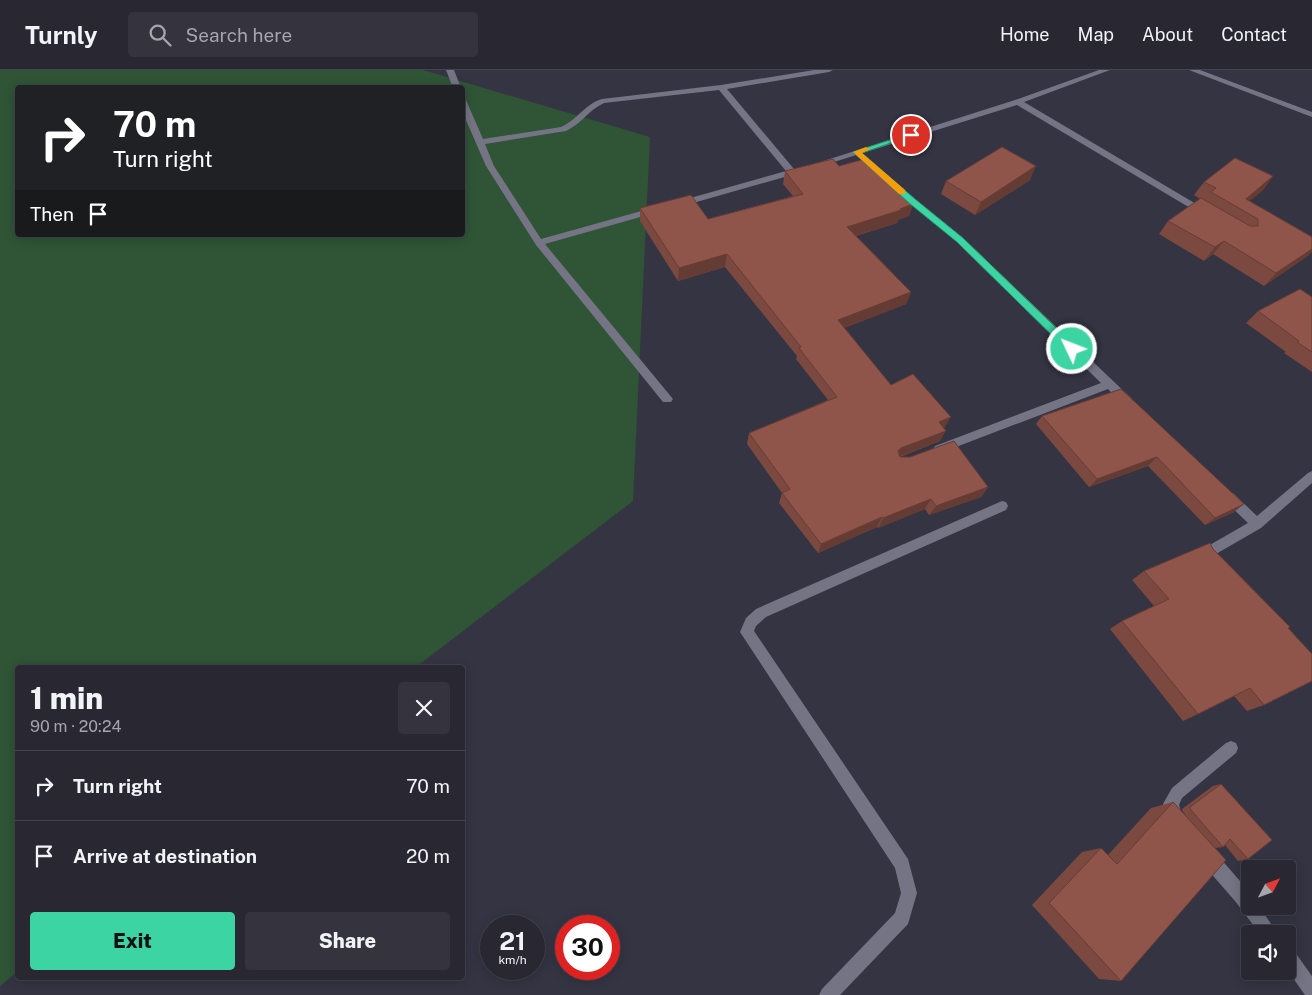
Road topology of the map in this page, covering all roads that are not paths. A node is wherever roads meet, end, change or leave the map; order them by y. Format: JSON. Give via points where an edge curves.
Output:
{"nodes":[{"id":1,"x":450,"y":70,"type":"edge"},
{"id":2,"x":830,"y":70,"type":"edge"},
{"id":3,"x":1106,"y":70,"type":"edge"},
{"id":4,"x":1194,"y":70,"type":"edge"},
{"id":5,"x":457,"y":85,"type":"edge"},
{"id":6,"x":721,"y":87,"type":"junction"},
{"id":7,"x":1018,"y":102,"type":"junction"},
{"id":8,"x":465,"y":107,"type":"edge"},
{"id":9,"x":1312,"y":115,"type":"edge"},
{"id":10,"x":480,"y":142,"type":"junction"},
{"id":11,"x":877,"y":170,"type":"edge"},
{"id":12,"x":792,"y":172,"type":"junction"},
{"id":13,"x":670,"y":206,"type":"edge"},
{"id":14,"x":661,"y":209,"type":"edge"},
{"id":15,"x":1210,"y":216,"type":"edge"},
{"id":16,"x":539,"y":242,"type":"junction"},
{"id":17,"x":1109,"y":384,"type":"junction"},
{"id":18,"x":667,"y":399,"type":"dead end"},
{"id":19,"x":1136,"y":410,"type":"edge"},
{"id":20,"x":928,"y":453,"type":"edge"},
{"id":21,"x":1312,"y":476,"type":"edge"},
{"id":22,"x":1222,"y":492,"type":"edge"},
{"id":23,"x":1002,"y":506,"type":"dead end"},
{"id":24,"x":1257,"y":524,"type":"junction"},
{"id":25,"x":1205,"y":554,"type":"edge"},
{"id":26,"x":1231,"y":748,"type":"dead end"},
{"id":27,"x":1186,"y":831,"type":"edge"},
{"id":28,"x":1198,"y":845,"type":"edge"},
{"id":29,"x":1263,"y":925,"type":"edge"},
{"id":30,"x":1296,"y":968,"type":"edge"},
{"id":31,"x":1312,"y":990,"type":"edge"},
{"id":32,"x":828,"y":995,"type":"edge"}],
"edges":[{"from":1,"to":5,"type":"street"},
{"from":2,"to":6,"type":"street"},
{"from":3,"to":7,"type":"street"},
{"from":4,"to":9,"type":"street"},
{"from":6,"to":10,"type":"street","via":[[602,101],[593,104],[575,124],[563,129]]},
{"from":6,"to":12,"type":"street"},
{"from":7,"to":12,"type":"street","via":[[860,155]]},
{"from":7,"to":15,"type":"street"},
{"from":8,"to":10,"type":"street"},
{"from":10,"to":16,"type":"street","via":[[490,166]]},
{"from":11,"to":17,"type":"street","via":[[960,240]]},
{"from":12,"to":13,"type":"street"},
{"from":14,"to":16,"type":"street"},
{"from":16,"to":18,"type":"street"},
{"from":17,"to":19,"type":"street"},
{"from":17,"to":20,"type":"street"},
{"from":21,"to":24,"type":"street"},
{"from":22,"to":24,"type":"street"},
{"from":23,"to":32,"type":"street","via":[[762,613],[750,622],[748,632],[902,866],[909,894],[902,918]]},
{"from":24,"to":25,"type":"street"},
{"from":26,"to":27,"type":"street","via":[[1177,793],[1171,804],[1174,817]]},
{"from":28,"to":29,"type":"street"},
{"from":30,"to":31,"type":"street"}]}
